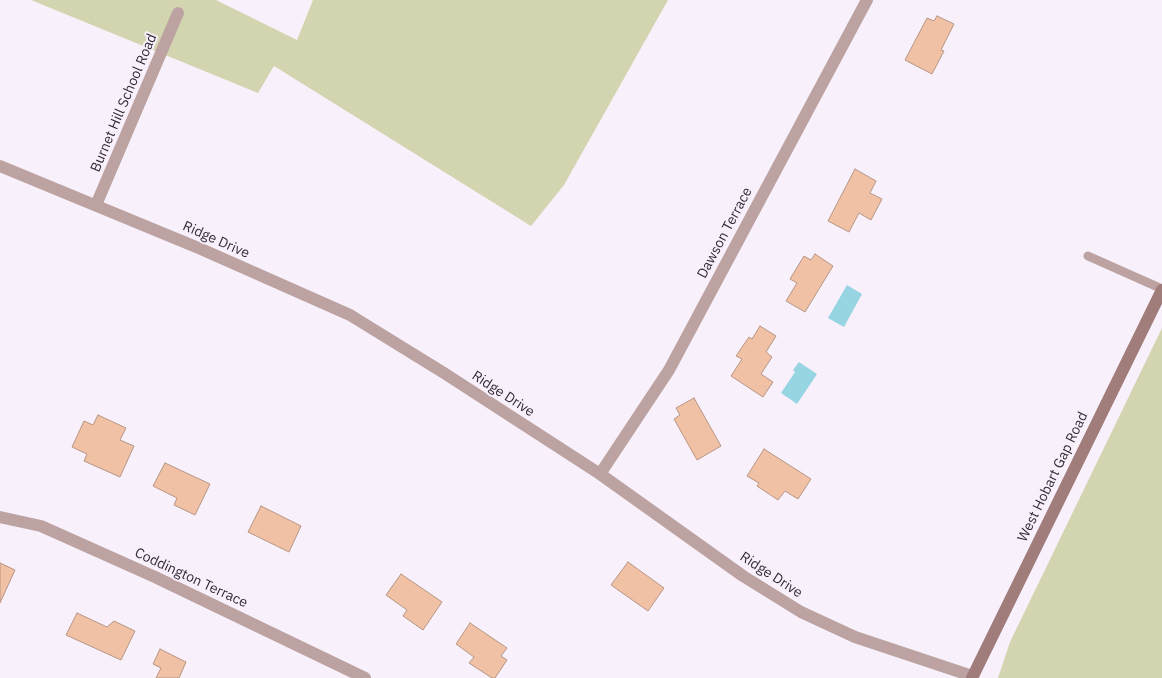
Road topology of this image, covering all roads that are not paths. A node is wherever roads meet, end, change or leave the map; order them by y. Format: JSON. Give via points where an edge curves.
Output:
{"nodes":[{"id":1,"x":866,"y":0,"type":"edge"},
{"id":2,"x":178,"y":13,"type":"dead end"},
{"id":3,"x":0,"y":166,"type":"edge"},
{"id":4,"x":96,"y":205,"type":"junction"},
{"id":5,"x":1088,"y":256,"type":"dead end"},
{"id":6,"x":1162,"y":289,"type":"edge"},
{"id":7,"x":600,"y":474,"type":"junction"},
{"id":8,"x":0,"y":517,"type":"edge"},
{"id":9,"x":972,"y":677,"type":"edge"},
{"id":10,"x":365,"y":678,"type":"edge"}],
"edges":[{"from":1,"to":7,"type":"street","name":"Dawson Terrace","via":[[669,370]]},
{"from":2,"to":4,"type":"street","name":"Burnet Hill School Road"},
{"from":3,"to":4,"type":"street","name":"Ridge Drive"},
{"from":4,"to":7,"type":"street","name":"Ridge Drive","via":[[350,315]]},
{"from":5,"to":6,"type":"lane"},
{"from":6,"to":9,"type":"street","name":"West Hobart Gap Road"},
{"from":7,"to":9,"type":"street","name":"Ridge Drive","via":[[743,576],[801,612],[855,637]]},
{"from":8,"to":10,"type":"street","name":"Coddington Terrace","via":[[41,526],[155,577]]}]}
